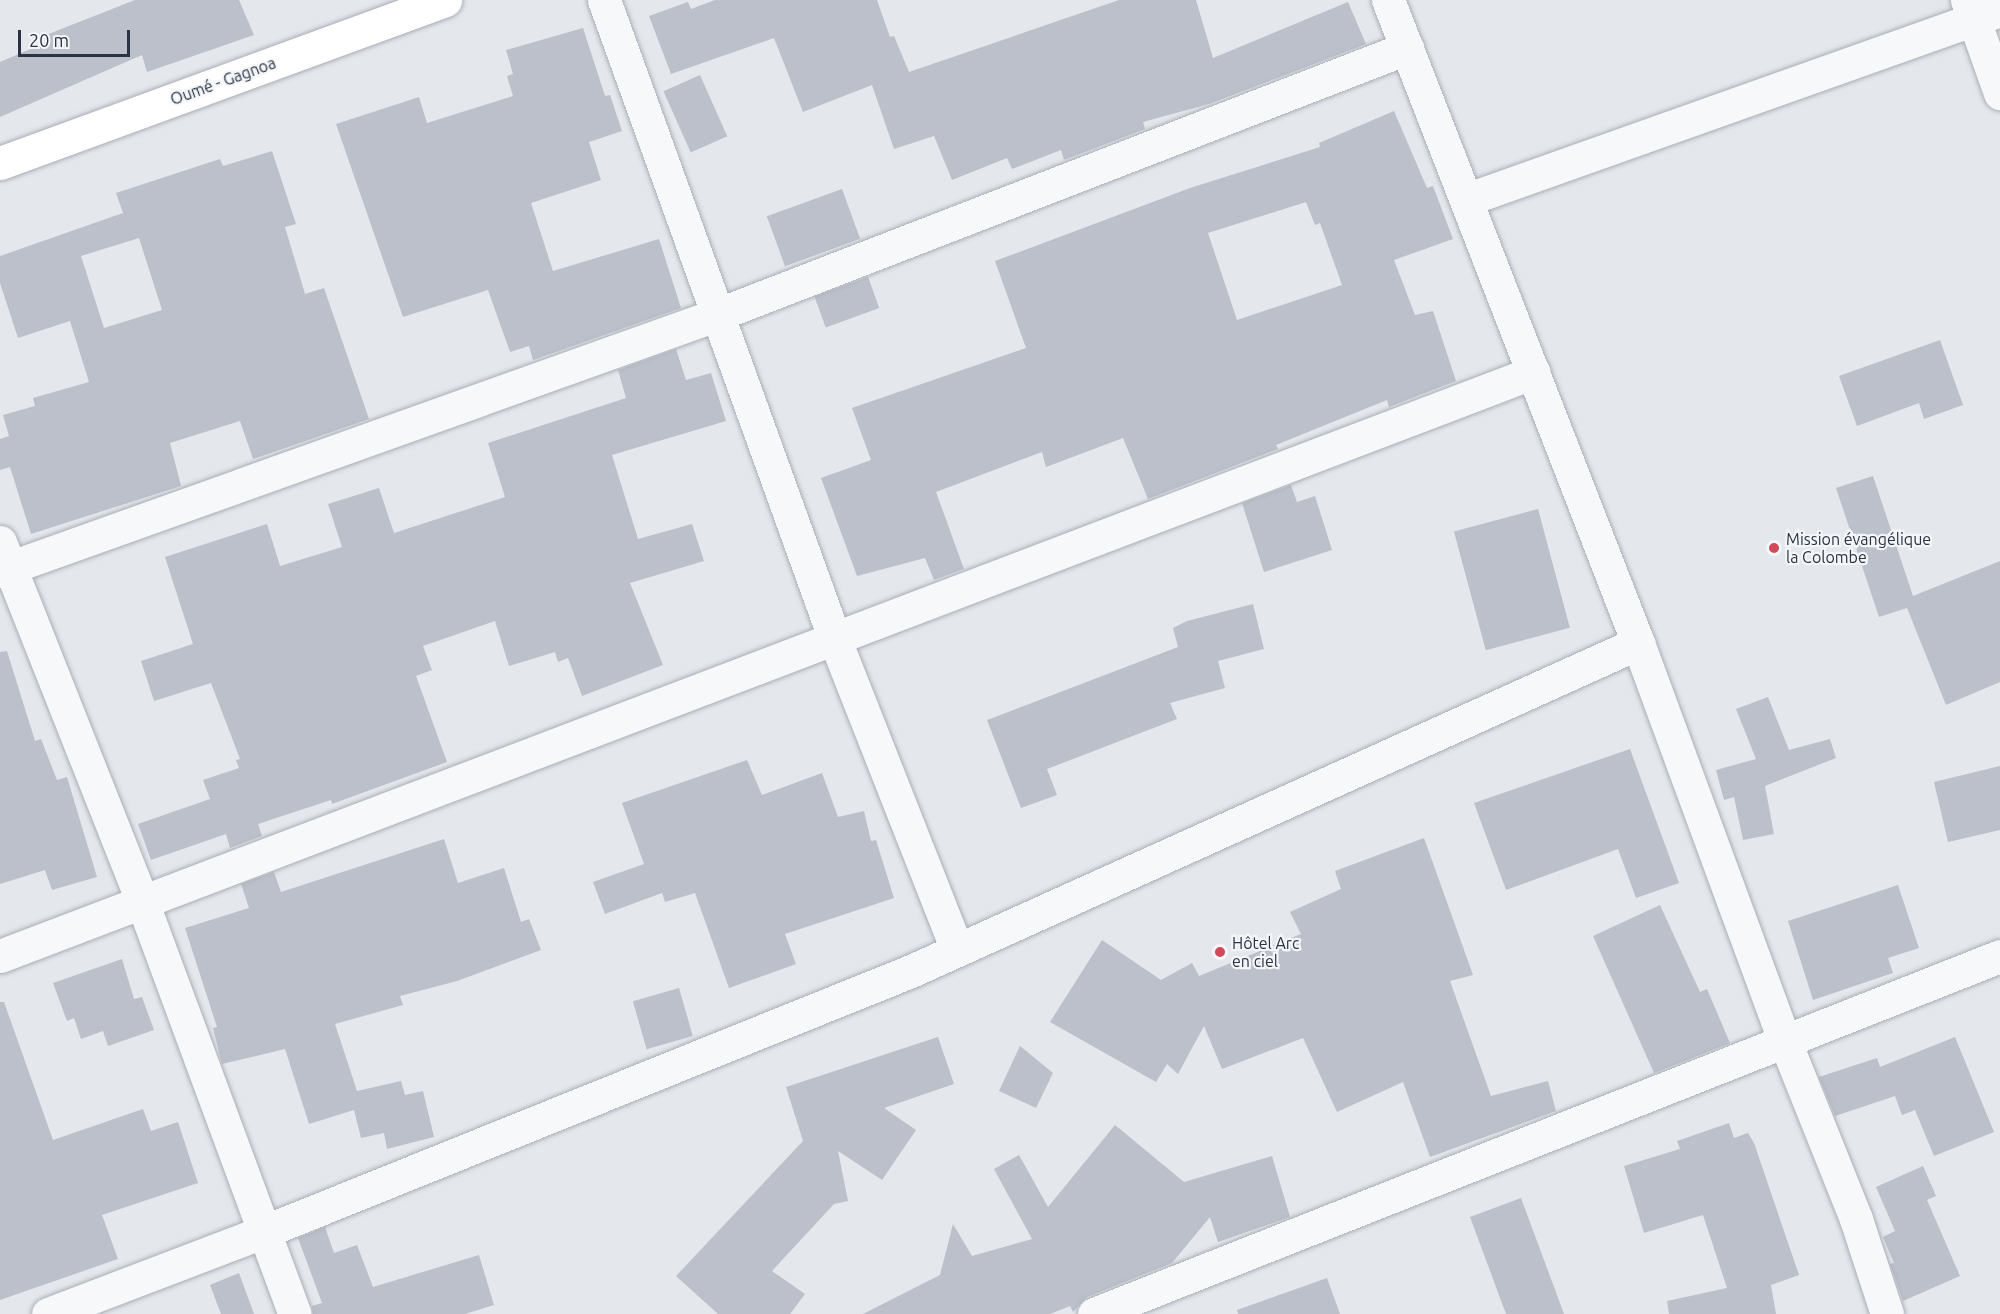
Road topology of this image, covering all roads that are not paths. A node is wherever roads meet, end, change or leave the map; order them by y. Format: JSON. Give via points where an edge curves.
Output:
{"nodes":[{"id":1,"x":445,"y":0,"type":"edge"},
{"id":2,"x":604,"y":0,"type":"edge"},
{"id":3,"x":1388,"y":0,"type":"edge"},
{"id":4,"x":1980,"y":10,"type":"edge"},
{"id":5,"x":1407,"y":48,"type":"junction"},
{"id":6,"x":2000,"y":93,"type":"edge"},
{"id":7,"x":0,"y":163,"type":"edge"},
{"id":8,"x":1468,"y":199,"type":"junction"},
{"id":9,"x":719,"y":314,"type":"junction"},
{"id":10,"x":1534,"y":372,"type":"junction"},
{"id":11,"x":3,"y":560,"type":"edge"},
{"id":12,"x":835,"y":640,"type":"junction"},
{"id":13,"x":1638,"y":643,"type":"junction"},
{"id":14,"x":143,"y":904,"type":"junction"},
{"id":15,"x":957,"y":950,"type":"junction"},
{"id":16,"x":0,"y":956,"type":"edge"},
{"id":17,"x":2000,"y":956,"type":"edge"},
{"id":18,"x":1784,"y":1039,"type":"junction"},
{"id":19,"x":263,"y":1232,"type":"junction"},
{"id":20,"x":48,"y":1314,"type":"edge"},
{"id":21,"x":295,"y":1314,"type":"edge"},
{"id":22,"x":1094,"y":1314,"type":"edge"},
{"id":23,"x":1887,"y":1314,"type":"edge"}],
"edges":[{"from":1,"to":7,"type":"main road","name":"Oumé - Gagnoa"},
{"from":2,"to":9,"type":"street"},
{"from":3,"to":5,"type":"street"},
{"from":4,"to":6,"type":"street"},
{"from":4,"to":8,"type":"street"},
{"from":5,"to":8,"type":"street"},
{"from":5,"to":9,"type":"street"},
{"from":8,"to":10,"type":"street"},
{"from":9,"to":11,"type":"street"},
{"from":9,"to":12,"type":"street"},
{"from":10,"to":12,"type":"street"},
{"from":10,"to":13,"type":"street"},
{"from":11,"to":14,"type":"street"},
{"from":12,"to":14,"type":"street"},
{"from":12,"to":15,"type":"street"},
{"from":13,"to":15,"type":"street"},
{"from":13,"to":18,"type":"street"},
{"from":14,"to":16,"type":"street"},
{"from":14,"to":19,"type":"street"},
{"from":15,"to":19,"type":"street"},
{"from":17,"to":18,"type":"street"},
{"from":18,"to":22,"type":"street"},
{"from":18,"to":23,"type":"street","via":[[1856,1220]]},
{"from":19,"to":20,"type":"street"},
{"from":19,"to":21,"type":"street"}]}
